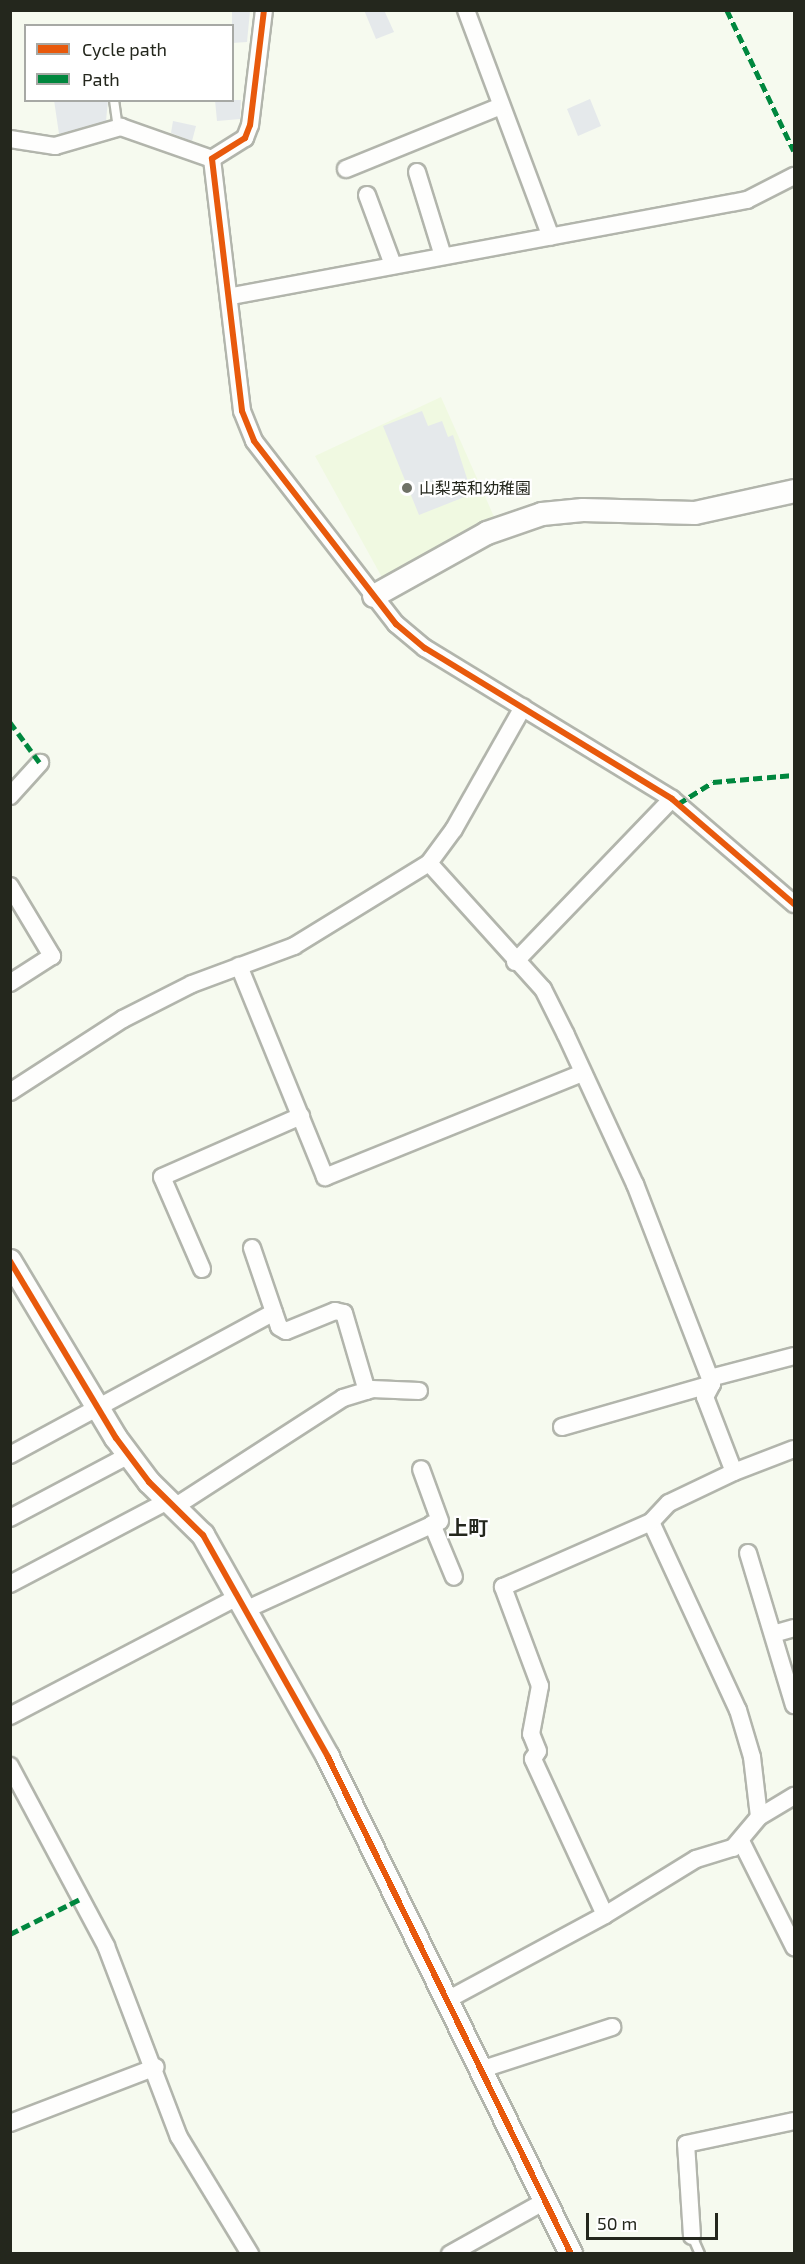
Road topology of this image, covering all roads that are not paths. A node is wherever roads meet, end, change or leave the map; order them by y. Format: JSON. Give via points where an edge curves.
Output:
{"nodes":[{"id":1,"x":264,"y":10,"type":"edge"},
{"id":2,"x":466,"y":10,"type":"edge"},
{"id":3,"x":114,"y":102,"type":"edge"},
{"id":4,"x":501,"y":106,"type":"junction"},
{"id":5,"x":118,"y":128,"type":"junction"},
{"id":6,"x":10,"y":139,"type":"edge"},
{"id":7,"x":212,"y":159,"type":"junction"},
{"id":8,"x":346,"y":169,"type":"dead end"},
{"id":9,"x":417,"y":172,"type":"dead end"},
{"id":10,"x":795,"y":176,"type":"edge"},
{"id":11,"x":367,"y":195,"type":"dead end"},
{"id":12,"x":551,"y":237,"type":"junction"},
{"id":13,"x":443,"y":256,"type":"junction"},
{"id":14,"x":393,"y":265,"type":"junction"},
{"id":15,"x":232,"y":296,"type":"junction"},
{"id":16,"x":795,"y":491,"type":"edge"},
{"id":17,"x":374,"y":596,"type":"junction"},
{"id":18,"x":523,"y":707,"type":"junction"},
{"id":19,"x":40,"y":764,"type":"dead end"},
{"id":20,"x":10,"y":796,"type":"edge"},
{"id":21,"x":672,"y":799,"type":"junction"},
{"id":22,"x":429,"y":863,"type":"junction"},
{"id":23,"x":10,"y":886,"type":"edge"},
{"id":24,"x":795,"y":904,"type":"edge"},
{"id":25,"x":515,"y":962,"type":"junction"},
{"id":26,"x":240,"y":966,"type":"junction"},
{"id":27,"x":10,"y":983,"type":"edge"},
{"id":28,"x":583,"y":1073,"type":"junction"},
{"id":29,"x":10,"y":1092,"type":"edge"},
{"id":30,"x":301,"y":1116,"type":"junction"},
{"id":31,"x":252,"y":1248,"type":"dead end"},
{"id":32,"x":10,"y":1261,"type":"edge"},
{"id":33,"x":202,"y":1269,"type":"dead end"},
{"id":34,"x":273,"y":1312,"type":"junction"},
{"id":35,"x":795,"y":1356,"type":"edge"},
{"id":36,"x":711,"y":1381,"type":"junction"},
{"id":37,"x":367,"y":1390,"type":"junction"},
{"id":38,"x":419,"y":1391,"type":"dead end"},
{"id":39,"x":96,"y":1407,"type":"junction"},
{"id":40,"x":562,"y":1427,"type":"dead end"},
{"id":41,"x":795,"y":1449,"type":"edge"},
{"id":42,"x":10,"y":1455,"type":"edge"},
{"id":43,"x":129,"y":1455,"type":"junction"},
{"id":44,"x":421,"y":1469,"type":"dead end"},
{"id":45,"x":734,"y":1472,"type":"junction"},
{"id":46,"x":172,"y":1503,"type":"junction"},
{"id":47,"x":10,"y":1518,"type":"edge"},
{"id":48,"x":651,"y":1522,"type":"junction"},
{"id":49,"x":432,"y":1524,"type":"junction"},
{"id":50,"x":748,"y":1553,"type":"dead end"},
{"id":51,"x":454,"y":1577,"type":"dead end"},
{"id":52,"x":10,"y":1584,"type":"edge"},
{"id":53,"x":242,"y":1603,"type":"junction"},
{"id":54,"x":795,"y":1628,"type":"edge"},
{"id":55,"x":773,"y":1634,"type":"junction"},
{"id":56,"x":795,"y":1705,"type":"edge"},
{"id":57,"x":10,"y":1716,"type":"edge"},
{"id":58,"x":10,"y":1766,"type":"edge"},
{"id":59,"x":795,"y":1796,"type":"edge"},
{"id":60,"x":759,"y":1816,"type":"junction"},
{"id":61,"x":741,"y":1841,"type":"junction"},
{"id":62,"x":605,"y":1916,"type":"junction"},
{"id":63,"x":795,"y":1947,"type":"edge"},
{"id":64,"x":449,"y":1999,"type":"junction"},
{"id":65,"x":612,"y":2028,"type":"dead end"},
{"id":66,"x":156,"y":2067,"type":"junction"},
{"id":67,"x":483,"y":2069,"type":"junction"},
{"id":68,"x":795,"y":2121,"type":"edge"},
{"id":69,"x":10,"y":2123,"type":"edge"},
{"id":70,"x":546,"y":2201,"type":"junction"},
{"id":71,"x":692,"y":2236,"type":"joint"},
{"id":72,"x":250,"y":2253,"type":"edge"},
{"id":73,"x":450,"y":2253,"type":"edge"},
{"id":74,"x":571,"y":2253,"type":"edge"},
{"id":75,"x":700,"y":2253,"type":"edge"}],
"edges":[{"from":1,"to":7,"type":"street","via":[[250,125],[245,138]]},
{"from":2,"to":4,"type":"street"},
{"from":3,"to":5,"type":"lane"},
{"from":4,"to":8,"type":"street"},
{"from":4,"to":12,"type":"street"},
{"from":5,"to":6,"type":"street","via":[[55,146]]},
{"from":5,"to":7,"type":"street"},
{"from":7,"to":15,"type":"street"},
{"from":9,"to":13,"type":"street"},
{"from":10,"to":12,"type":"street","via":[[747,200]]},
{"from":11,"to":14,"type":"street"},
{"from":12,"to":13,"type":"street"},
{"from":13,"to":14,"type":"street"},
{"from":14,"to":15,"type":"street"},
{"from":15,"to":17,"type":"street","via":[[242,411],[254,441]]},
{"from":16,"to":17,"type":"street","via":[[695,513],[583,510],[542,514],[487,533]]},
{"from":17,"to":18,"type":"street","via":[[425,648]]},
{"from":18,"to":21,"type":"street"},
{"from":18,"to":22,"type":"street","via":[[454,829]]},
{"from":19,"to":20,"type":"street"},
{"from":21,"to":24,"type":"street"},
{"from":21,"to":25,"type":"street"},
{"from":22,"to":25,"type":"street"},
{"from":22,"to":26,"type":"street","via":[[294,946]]},
{"from":23,"to":27,"type":"street","via":[[52,956]]},
{"from":25,"to":28,"type":"street","via":[[543,989]]},
{"from":26,"to":29,"type":"street","via":[[123,1019]]},
{"from":26,"to":30,"type":"street"},
{"from":28,"to":30,"type":"street","via":[[325,1177]]},
{"from":28,"to":36,"type":"street","via":[[635,1184]]},
{"from":30,"to":33,"type":"street","via":[[162,1177]]},
{"from":31,"to":34,"type":"street"},
{"from":32,"to":39,"type":"street"},
{"from":34,"to":37,"type":"street","via":[[286,1330],[335,1311],[344,1313]]},
{"from":34,"to":39,"type":"street"},
{"from":35,"to":36,"type":"street"},
{"from":36,"to":40,"type":"street"},
{"from":36,"to":45,"type":"street","via":[[705,1397]]},
{"from":37,"to":38,"type":"street"},
{"from":37,"to":46,"type":"street","via":[[287,1430]]},
{"from":39,"to":42,"type":"street"},
{"from":39,"to":43,"type":"street"},
{"from":41,"to":45,"type":"street"},
{"from":43,"to":46,"type":"street"},
{"from":43,"to":47,"type":"street"},
{"from":44,"to":49,"type":"street","via":[[440,1521]]},
{"from":45,"to":48,"type":"street","via":[[669,1503]]},
{"from":46,"to":52,"type":"street"},
{"from":46,"to":53,"type":"street","via":[[203,1535]]},
{"from":48,"to":60,"type":"street","via":[[738,1710],[752,1757]]},
{"from":48,"to":62,"type":"street","via":[[503,1587],[540,1686],[531,1734],[538,1751],[533,1759]]},
{"from":49,"to":51,"type":"street"},
{"from":49,"to":53,"type":"street"},
{"from":50,"to":55,"type":"street"},
{"from":53,"to":57,"type":"street"},
{"from":53,"to":64,"type":"street","via":[[328,1756]]},
{"from":54,"to":55,"type":"street"},
{"from":55,"to":56,"type":"street"},
{"from":58,"to":66,"type":"street","via":[[106,1946]]},
{"from":59,"to":60,"type":"street"},
{"from":60,"to":61,"type":"street"},
{"from":61,"to":62,"type":"street","via":[[696,1859]]},
{"from":61,"to":63,"type":"street"},
{"from":62,"to":64,"type":"street"},
{"from":64,"to":67,"type":"street"},
{"from":65,"to":67,"type":"street"},
{"from":66,"to":69,"type":"street"},
{"from":66,"to":72,"type":"street","via":[[160,2094],[179,2137]]},
{"from":67,"to":70,"type":"street"},
{"from":68,"to":71,"type":"street","via":[[686,2144]]},
{"from":70,"to":73,"type":"street"},
{"from":70,"to":74,"type":"street"},
{"from":71,"to":75,"type":"lane"}]}
